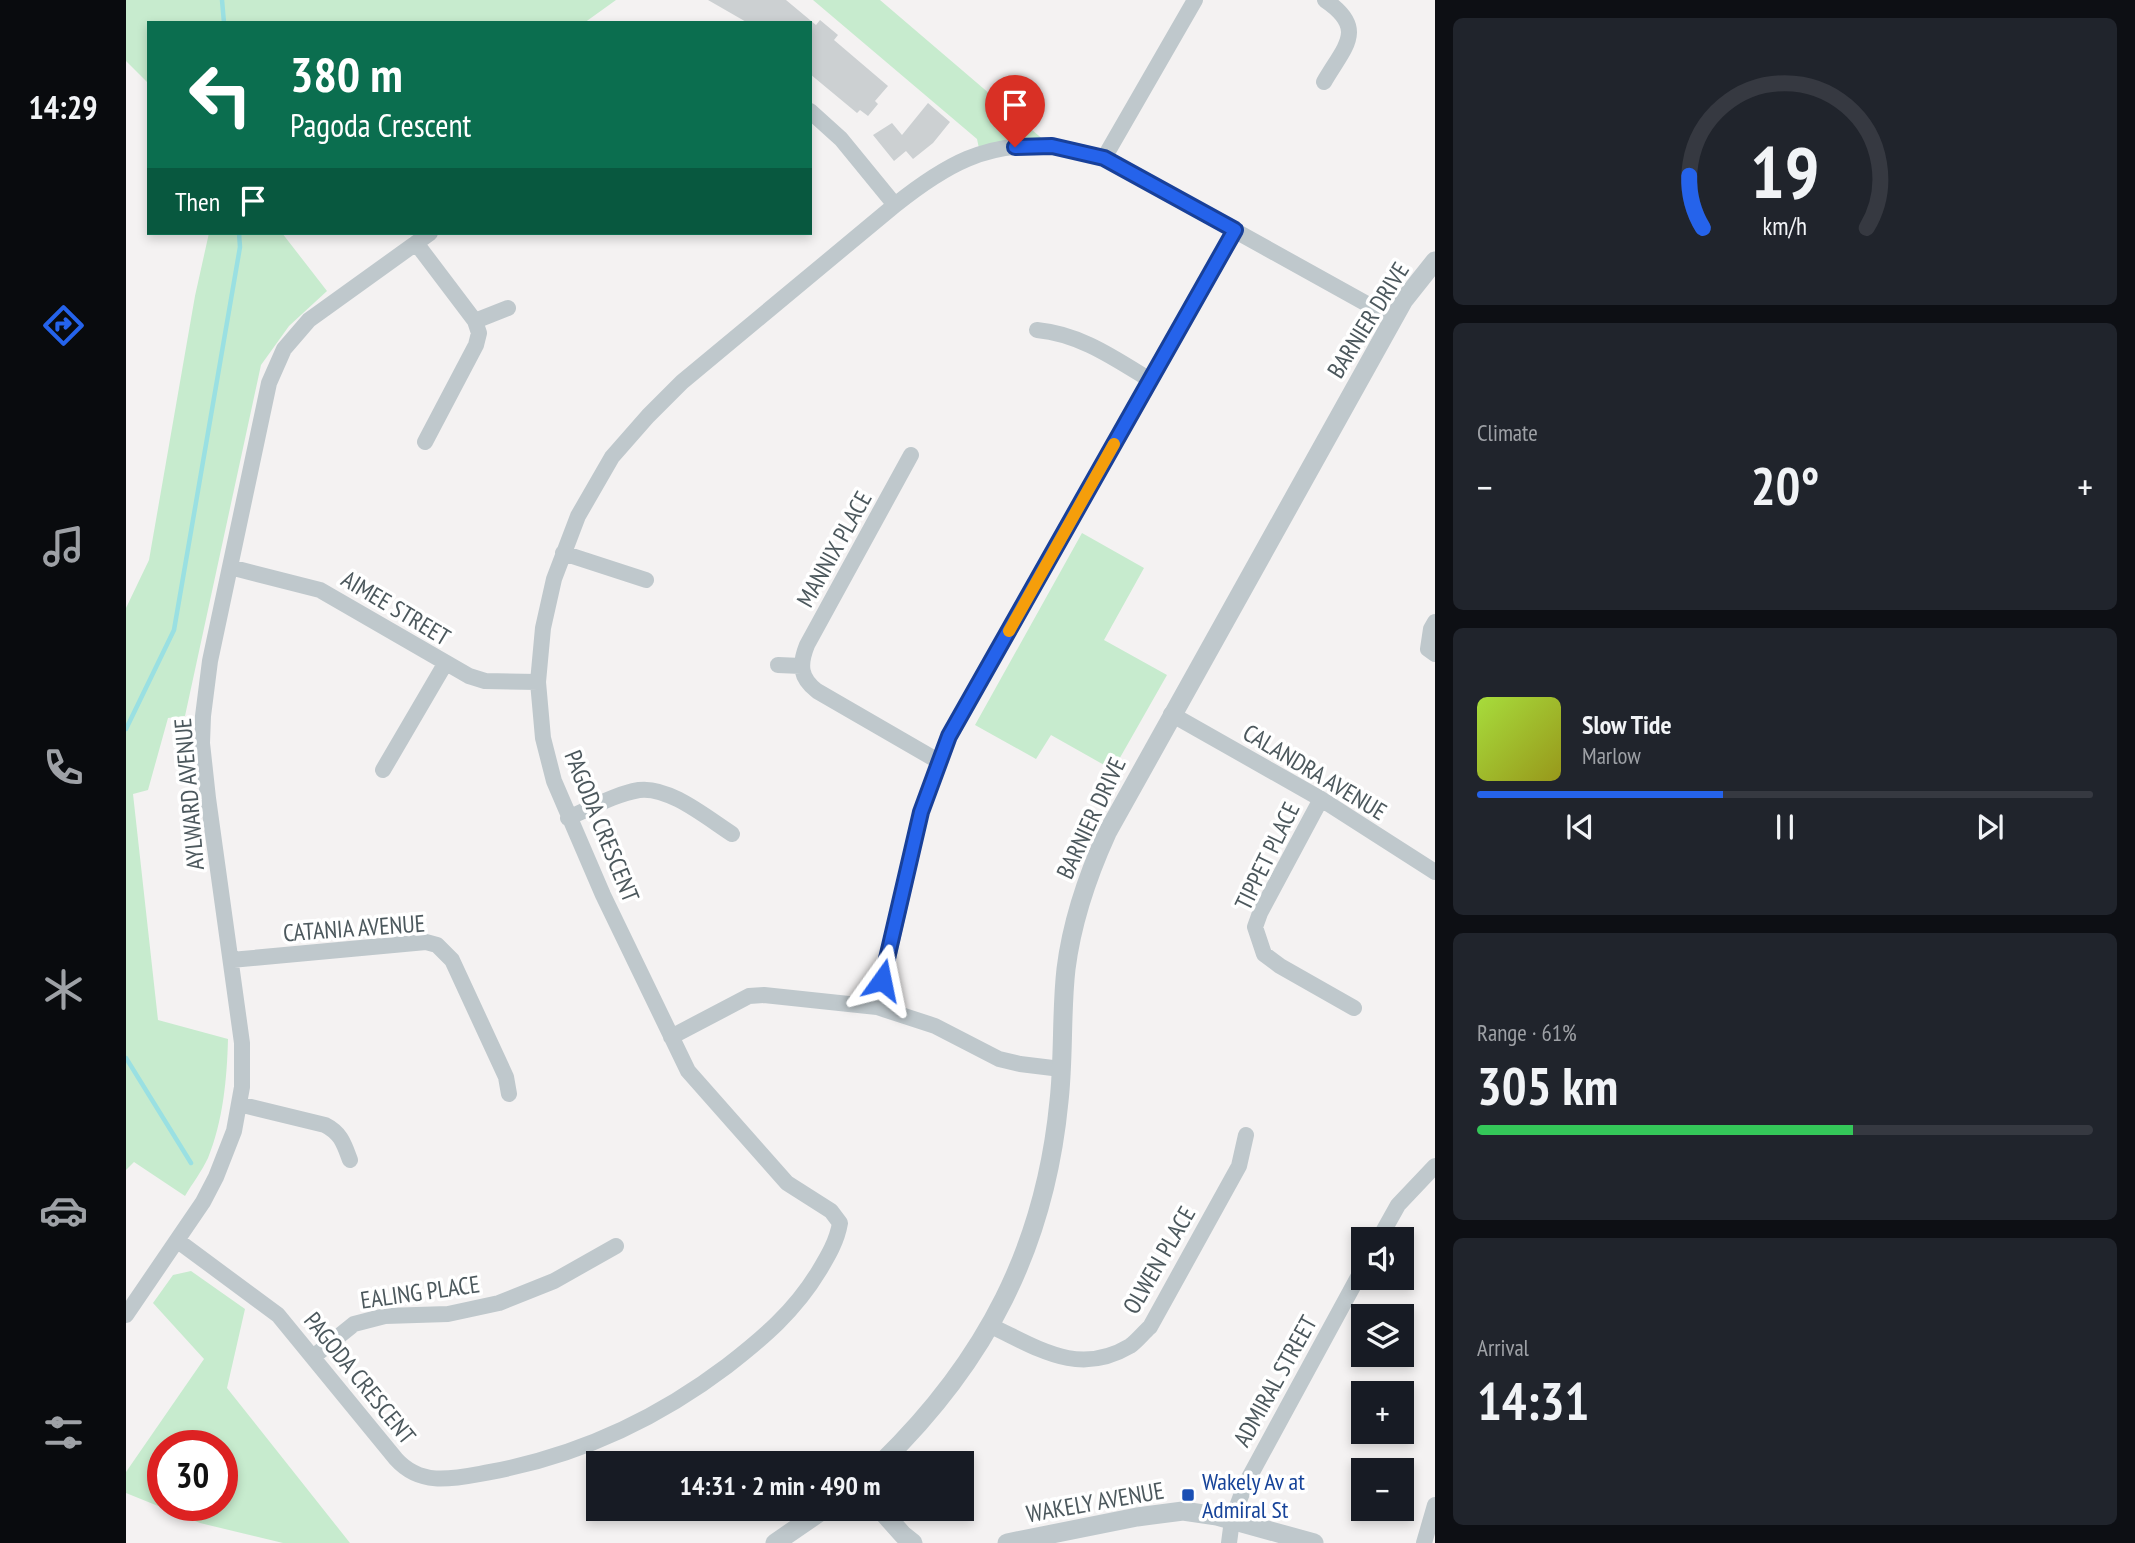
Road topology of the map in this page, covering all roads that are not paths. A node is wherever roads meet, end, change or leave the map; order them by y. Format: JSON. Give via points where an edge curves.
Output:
{"nodes":[{"id":1,"x":1195,"y":0,"type":"edge"},
{"id":2,"x":1325,"y":0,"type":"edge"},
{"id":3,"x":1324,"y":82,"type":"dead end"},
{"id":4,"x":812,"y":113,"type":"edge"},
{"id":5,"x":1104,"y":158,"type":"junction"},
{"id":6,"x":895,"y":205,"type":"junction"},
{"id":7,"x":1235,"y":230,"type":"junction"},
{"id":8,"x":427,"y":235,"type":"edge"},
{"id":9,"x":416,"y":243,"type":"junction"},
{"id":10,"x":1435,"y":261,"type":"edge"},
{"id":11,"x":508,"y":308,"type":"dead end"},
{"id":12,"x":1394,"y":319,"type":"junction"},
{"id":13,"x":475,"y":321,"type":"junction"},
{"id":14,"x":1037,"y":330,"type":"dead end"},
{"id":15,"x":1150,"y":380,"type":"junction"},
{"id":16,"x":425,"y":442,"type":"dead end"},
{"id":17,"x":911,"y":455,"type":"dead end"},
{"id":18,"x":563,"y":553,"type":"junction"},
{"id":19,"x":230,"y":567,"type":"junction"},
{"id":20,"x":646,"y":580,"type":"dead end"},
{"id":21,"x":1435,"y":622,"type":"edge"},
{"id":22,"x":1435,"y":654,"type":"edge"},
{"id":23,"x":445,"y":664,"type":"junction"},
{"id":24,"x":778,"y":665,"type":"dead end"},
{"id":25,"x":801,"y":666,"type":"junction"},
{"id":26,"x":538,"y":682,"type":"junction"},
{"id":27,"x":1171,"y":714,"type":"junction"},
{"id":28,"x":938,"y":761,"type":"junction"},
{"id":29,"x":383,"y":770,"type":"dead end"},
{"id":30,"x":1321,"y":799,"type":"junction"},
{"id":31,"x":568,"y":818,"type":"junction"},
{"id":32,"x":732,"y":834,"type":"dead end"},
{"id":33,"x":1435,"y":872,"type":"edge"},
{"id":34,"x":231,"y":960,"type":"junction"},
{"id":35,"x":877,"y":1007,"type":"junction"},
{"id":36,"x":1354,"y":1008,"type":"dead end"},
{"id":37,"x":671,"y":1037,"type":"junction"},
{"id":38,"x":1061,"y":1069,"type":"junction"},
{"id":39,"x":509,"y":1094,"type":"dead end"},
{"id":40,"x":239,"y":1104,"type":"junction"},
{"id":41,"x":1246,"y":1135,"type":"dead end"},
{"id":42,"x":350,"y":1160,"type":"dead end"},
{"id":43,"x":1434,"y":1167,"type":"edge"},
{"id":44,"x":1386,"y":1227,"type":"edge"},
{"id":45,"x":178,"y":1241,"type":"junction"},
{"id":46,"x":616,"y":1245,"type":"dead end"},
{"id":47,"x":1351,"y":1290,"type":"edge"},
{"id":48,"x":126,"y":1315,"type":"edge"},
{"id":49,"x":991,"y":1326,"type":"junction"},
{"id":50,"x":313,"y":1357,"type":"junction"},
{"id":51,"x":893,"y":1451,"type":"edge"},
{"id":52,"x":1435,"y":1505,"type":"edge"},
{"id":53,"x":1232,"y":1520,"type":"junction"},
{"id":54,"x":807,"y":1521,"type":"edge"},
{"id":55,"x":891,"y":1521,"type":"edge"},
{"id":56,"x":1037,"y":1540,"type":"edge"},
{"id":57,"x":775,"y":1543,"type":"edge"},
{"id":58,"x":913,"y":1543,"type":"edge"},
{"id":59,"x":1007,"y":1543,"type":"edge"},
{"id":60,"x":1229,"y":1543,"type":"edge"},
{"id":61,"x":1314,"y":1543,"type":"edge"},
{"id":62,"x":1424,"y":1543,"type":"edge"}],
"edges":[{"from":1,"to":5,"type":"street"},
{"from":2,"to":3,"type":"street","via":[[1346,17],[1350,34]]},
{"from":4,"to":6,"type":"street","via":[[841,139]]},
{"from":5,"to":6,"type":"street","name":"PAGODA CRESCENT","via":[[1052,146],[1004,147],[956,163]]},
{"from":5,"to":7,"type":"street","name":"PAGODA CRESCENT"},
{"from":6,"to":18,"type":"street","name":"PAGODA CRESCENT","via":[[682,382],[648,416],[600,475]]},
{"from":7,"to":12,"type":"street","name":"PAGODA CRESCENT"},
{"from":7,"to":15,"type":"street"},
{"from":8,"to":9,"type":"street","name":"AYLWARD AVENUE"},
{"from":9,"to":13,"type":"street"},
{"from":9,"to":19,"type":"street","name":"AYLWARD AVENUE","via":[[309,320],[285,349],[269,383]]},
{"from":10,"to":12,"type":"street","name":"BARNIER DRIVE"},
{"from":11,"to":13,"type":"street"},
{"from":12,"to":27,"type":"street","name":"BARNIER DRIVE"},
{"from":13,"to":16,"type":"street","via":[[476,345]]},
{"from":14,"to":15,"type":"street","via":[[1078,339]]},
{"from":15,"to":28,"type":"street"},
{"from":17,"to":25,"type":"street","name":"MANNIX PLACE","via":[[807,645]]},
{"from":18,"to":20,"type":"street"},
{"from":18,"to":26,"type":"street","name":"PAGODA CRESCENT","via":[[547,607]]},
{"from":19,"to":23,"type":"street","name":"AIMEE STREET","via":[[320,590]]},
{"from":19,"to":34,"type":"street","name":"AYLWARD AVENUE","via":[[205,691],[202,743]]},
{"from":21,"to":22,"type":"street","via":[[1428,649]]},
{"from":23,"to":26,"type":"street","name":"AIMEE STREET","via":[[485,681]]},
{"from":23,"to":29,"type":"street"},
{"from":24,"to":25,"type":"street"},
{"from":25,"to":28,"type":"street","via":[[805,680],[817,691]]},
{"from":26,"to":31,"type":"street","name":"PAGODA CRESCENT","via":[[543,738]]},
{"from":27,"to":30,"type":"street","name":"CALANDRA AVENUE"},
{"from":27,"to":38,"type":"street","name":"BARNIER DRIVE","via":[[1107,832],[1081,895],[1066,970]]},
{"from":28,"to":35,"type":"street","via":[[911,849]]},
{"from":30,"to":33,"type":"street","name":"CALANDRA AVENUE"},
{"from":30,"to":36,"type":"street","name":"TIPPET PLACE","via":[[1255,927],[1264,954]]},
{"from":31,"to":32,"type":"street","via":[[626,793],[655,790]]},
{"from":31,"to":37,"type":"street","name":"PAGODA CRESCENT"},
{"from":34,"to":39,"type":"street","name":"CATANIA AVENUE","via":[[426,942],[437,945],[462,977],[506,1077]]},
{"from":34,"to":40,"type":"street","name":"AYLWARD AVENUE","via":[[242,1043]]},
{"from":35,"to":37,"type":"street","via":[[749,996]]},
{"from":35,"to":38,"type":"street","via":[[934,1026],[999,1059]]},
{"from":37,"to":50,"type":"street","name":"PAGODA CRESCENT","via":[[696,1083],[763,1159],[787,1184],[831,1211],[840,1223],[838,1236],[802,1299],[755,1345],[643,1422],[553,1457],[449,1479],[429,1479],[404,1468]]},
{"from":38,"to":49,"type":"street","name":"BARNIER DRIVE","via":[[1056,1135],[1041,1206]]},
{"from":40,"to":42,"type":"street","via":[[325,1125],[343,1140]]},
{"from":40,"to":45,"type":"street","name":"AYLWARD AVENUE","via":[[216,1177]]},
{"from":41,"to":49,"type":"street","name":"OLWEN PLACE","via":[[1239,1166],[1150,1327],[1130,1346],[1081,1361],[1057,1356]]},
{"from":43,"to":44,"type":"street","via":[[1398,1205]]},
{"from":45,"to":48,"type":"street","name":"AYLWARD AVENUE"},
{"from":45,"to":50,"type":"street","name":"PAGODA CRESCENT","via":[[278,1315]]},
{"from":46,"to":50,"type":"street","name":"EALING PLACE","via":[[554,1281],[499,1303],[448,1314],[385,1316],[354,1324]]},
{"from":47,"to":53,"type":"street","name":"ADMIRAL STREET","via":[[1253,1467]]},
{"from":49,"to":51,"type":"street","name":"BARNIER DRIVE","via":[[946,1393]]},
{"from":52,"to":62,"type":"street"},
{"from":53,"to":56,"type":"street","name":"WAKELY AVENUE","via":[[1167,1513]]},
{"from":53,"to":60,"type":"street","name":"ADMIRAL STREET"},
{"from":53,"to":61,"type":"street","name":"WAKELY AVENUE"},
{"from":54,"to":57,"type":"street"},
{"from":55,"to":58,"type":"street"},
{"from":56,"to":59,"type":"street","name":"WAKELY AVENUE"}]}
